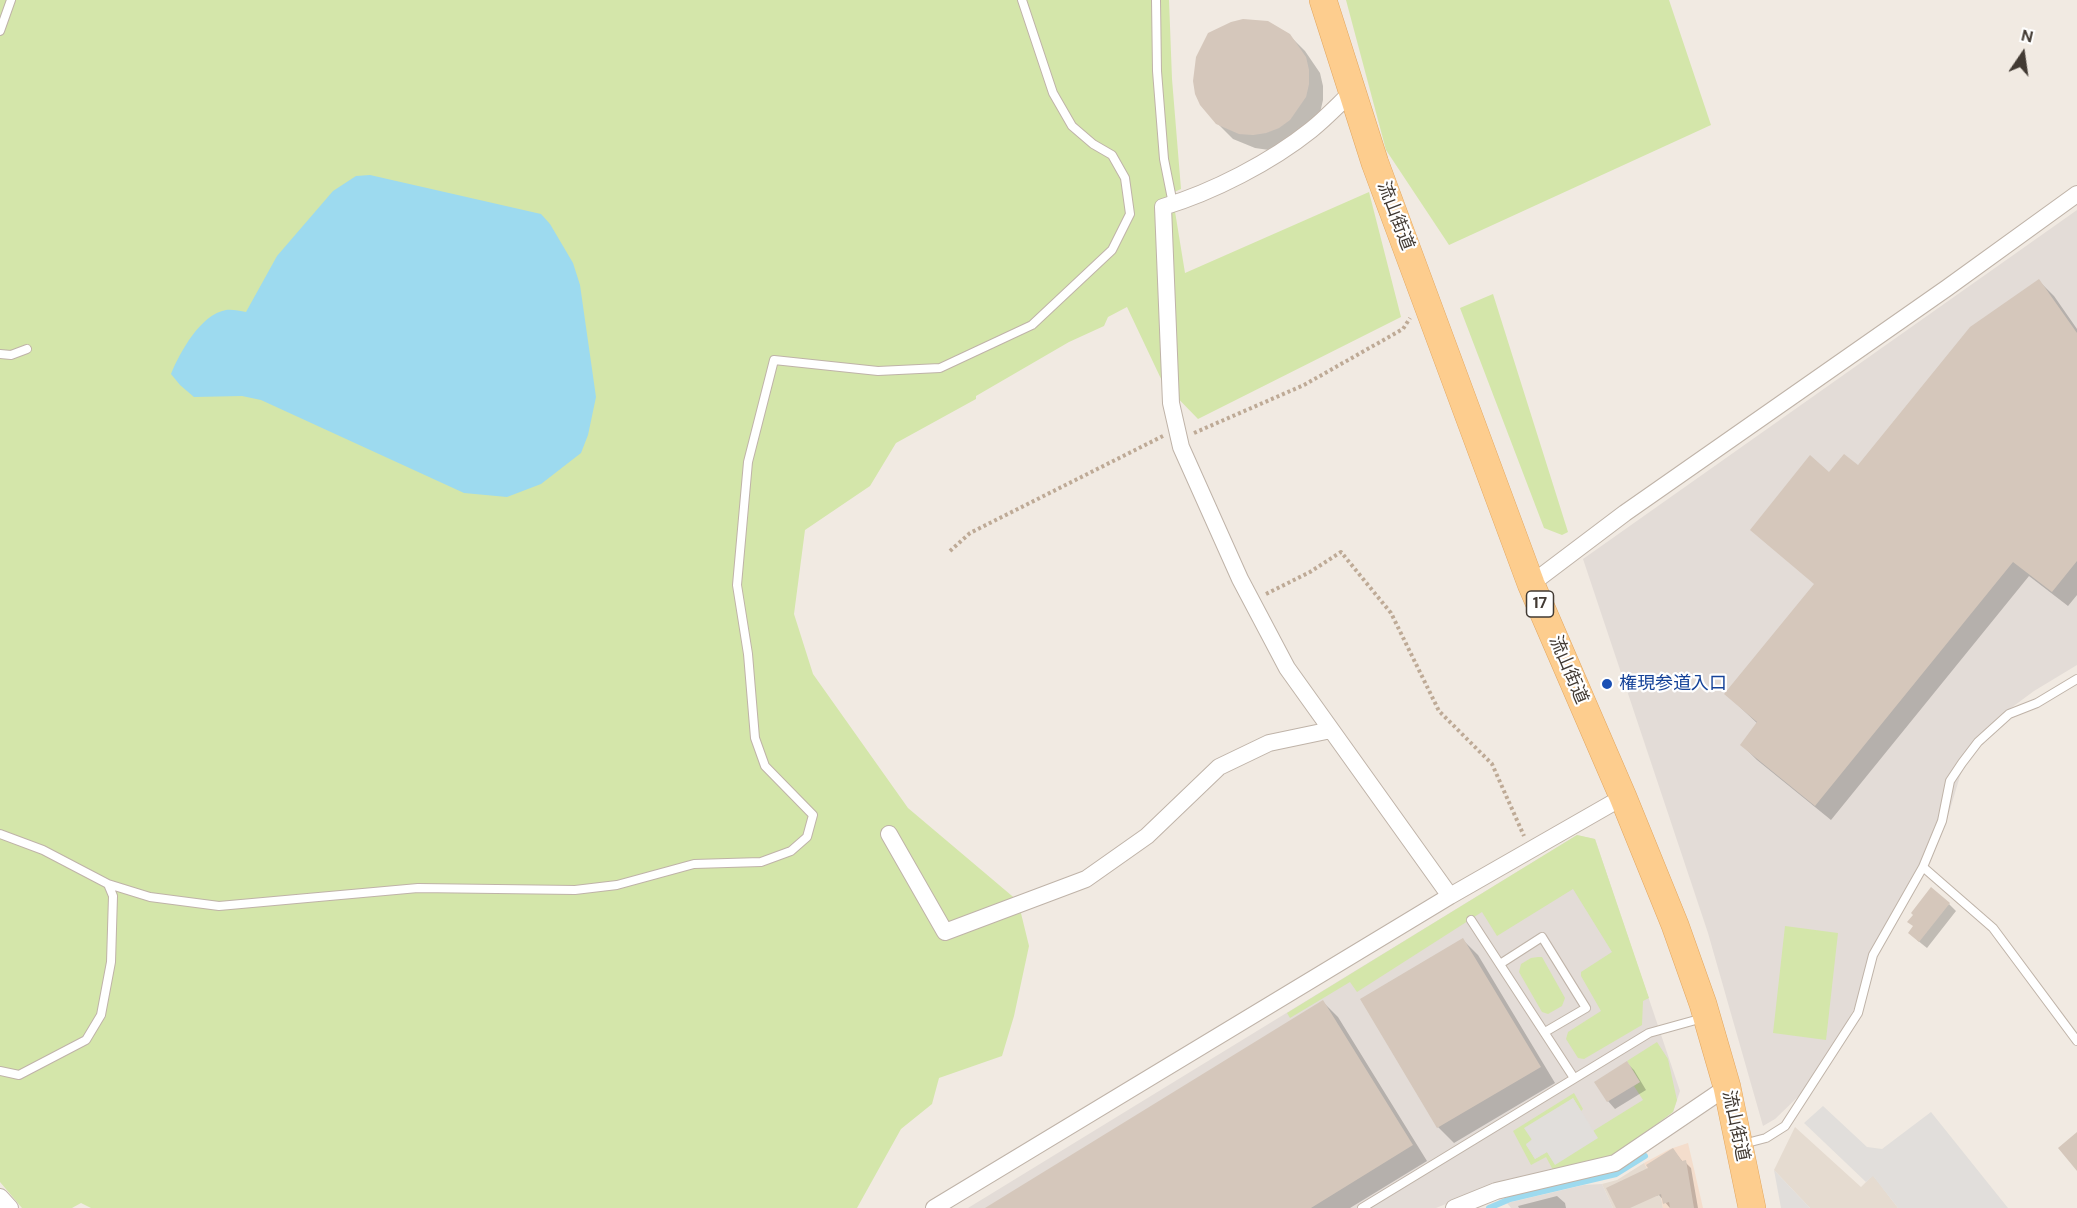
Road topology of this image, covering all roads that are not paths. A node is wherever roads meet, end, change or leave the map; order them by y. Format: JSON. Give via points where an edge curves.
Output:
{"nodes":[{"id":1,"x":11,"y":0,"type":"edge"},
{"id":2,"x":1022,"y":0,"type":"edge"},
{"id":3,"x":1156,"y":0,"type":"edge"},
{"id":4,"x":1323,"y":0,"type":"edge"},
{"id":5,"x":0,"y":31,"type":"edge"},
{"id":6,"x":1352,"y":92,"type":"junction"},
{"id":7,"x":2077,"y":194,"type":"edge"},
{"id":8,"x":1173,"y":204,"type":"junction"},
{"id":9,"x":27,"y":349,"type":"dead end"},
{"id":10,"x":0,"y":354,"type":"edge"},
{"id":11,"x":1531,"y":584,"type":"junction"},
{"id":12,"x":2077,"y":679,"type":"edge"},
{"id":13,"x":1331,"y":730,"type":"junction"},
{"id":14,"x":1623,"y":797,"type":"junction"},
{"id":15,"x":0,"y":834,"type":"edge"},
{"id":16,"x":889,"y":834,"type":"dead end"},
{"id":17,"x":1923,"y":867,"type":"junction"},
{"id":18,"x":108,"y":884,"type":"junction"},
{"id":19,"x":1450,"y":896,"type":"junction"},
{"id":20,"x":1471,"y":920,"type":"dead end"},
{"id":21,"x":1500,"y":964,"type":"junction"},
{"id":22,"x":1706,"y":1017,"type":"junction"},
{"id":23,"x":1545,"y":1032,"type":"junction"},
{"id":24,"x":2077,"y":1041,"type":"edge"},
{"id":25,"x":0,"y":1071,"type":"edge"},
{"id":26,"x":1574,"y":1078,"type":"junction"},
{"id":27,"x":1727,"y":1087,"type":"junction"},
{"id":28,"x":1739,"y":1145,"type":"junction"},
{"id":29,"x":0,"y":1197,"type":"edge"},
{"id":30,"x":10,"y":1208,"type":"edge"},
{"id":31,"x":934,"y":1208,"type":"edge"},
{"id":32,"x":1362,"y":1208,"type":"edge"},
{"id":33,"x":1454,"y":1208,"type":"edge"},
{"id":34,"x":1752,"y":1208,"type":"edge"}],
"edges":[{"from":1,"to":5,"type":"lane"},
{"from":2,"to":18,"type":"lane","via":[[1053,93],[1072,126],[1112,155],[1125,177],[1130,214],[1112,250],[1032,325],[940,368],[878,371],[774,360],[748,462],[736,585],[748,654],[755,738],[765,766],[813,815],[807,837],[791,851],[761,862],[694,864],[616,885],[575,890],[418,888],[219,906],[150,897]]},
{"from":3,"to":8,"type":"lane","via":[[1162,137]]},
{"from":4,"to":6,"type":"main road","name":"流山街道","number":"17"},
{"from":6,"to":8,"type":"street","via":[[1312,130],[1271,159]]},
{"from":6,"to":11,"type":"main road","name":"流山街道","number":"17"},
{"from":7,"to":11,"type":"street","via":[[1625,513]]},
{"from":8,"to":13,"type":"street","via":[[1163,207],[1171,403],[1178,434],[1240,579],[1287,668]]},
{"from":9,"to":10,"type":"lane"},
{"from":11,"to":14,"type":"main road","name":"流山街道","number":"17"},
{"from":12,"to":17,"type":"lane","via":[[2037,703],[2009,714],[1978,742],[1950,781],[1942,821]]},
{"from":13,"to":16,"type":"street","via":[[1269,743],[1219,767],[1147,836],[1086,879],[945,932]]},
{"from":13,"to":19,"type":"street"},
{"from":14,"to":19,"type":"street"},
{"from":14,"to":22,"type":"main road","name":"流山街道","number":"17","via":[[1675,925]]},
{"from":15,"to":18,"type":"lane","via":[[44,850]]},
{"from":17,"to":24,"type":"lane","via":[[1993,928]]},
{"from":17,"to":28,"type":"lane","via":[[1874,955],[1858,1013],[1785,1126],[1766,1138]]},
{"from":18,"to":25,"type":"lane","via":[[113,896],[111,962],[101,1015],[86,1040],[19,1075]]},
{"from":19,"to":31,"type":"street"},
{"from":20,"to":21,"type":"lane"},
{"from":21,"to":23,"type":"lane"},
{"from":21,"to":23,"type":"lane","via":[[1542,937],[1586,1008]]},
{"from":22,"to":26,"type":"lane","via":[[1649,1033]]},
{"from":22,"to":27,"type":"main road","name":"流山街道","number":"17"},
{"from":23,"to":26,"type":"lane"},
{"from":26,"to":32,"type":"lane"},
{"from":27,"to":28,"type":"main road","name":"流山街道","number":"17"},
{"from":27,"to":33,"type":"street","via":[[1615,1163],[1496,1191]]},
{"from":28,"to":34,"type":"main road","name":"流山街道","number":"17"},
{"from":29,"to":30,"type":"street"}]}
